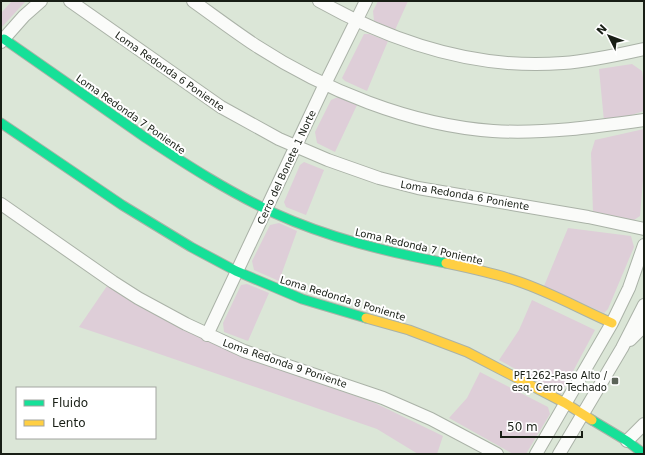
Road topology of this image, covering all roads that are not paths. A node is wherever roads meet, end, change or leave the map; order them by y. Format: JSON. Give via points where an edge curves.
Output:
{"nodes":[{"id":1,"x":41,"y":1,"type":"edge"},
{"id":2,"x":70,"y":1,"type":"edge"},
{"id":3,"x":193,"y":1,"type":"edge"},
{"id":4,"x":319,"y":1,"type":"edge"},
{"id":5,"x":366,"y":1,"type":"edge"},
{"id":6,"x":357,"y":20,"type":"junction"},
{"id":7,"x":3,"y":40,"type":"edge"},
{"id":8,"x":644,"y":49,"type":"edge"},
{"id":9,"x":325,"y":84,"type":"junction"},
{"id":10,"x":644,"y":120,"type":"edge"},
{"id":11,"x":1,"y":123,"type":"edge"},
{"id":12,"x":296,"y":147,"type":"junction"},
{"id":13,"x":1,"y":204,"type":"edge"},
{"id":14,"x":266,"y":209,"type":"junction"},
{"id":15,"x":644,"y":229,"type":"edge"},
{"id":16,"x":644,"y":245,"type":"edge"},
{"id":17,"x":236,"y":271,"type":"junction"},
{"id":18,"x":644,"y":305,"type":"edge"},
{"id":19,"x":612,"y":323,"type":"junction"},
{"id":20,"x":644,"y":326,"type":"edge"},
{"id":21,"x":207,"y":335,"type":"junction"},
{"id":22,"x":622,"y":348,"type":"junction"},
{"id":23,"x":565,"y":403,"type":"junction"},
{"id":24,"x":584,"y":414,"type":"junction"},
{"id":25,"x":644,"y":424,"type":"edge"},
{"id":26,"x":627,"y":441,"type":"junction"},
{"id":27,"x":497,"y":454,"type":"edge"},
{"id":28,"x":536,"y":454,"type":"edge"},
{"id":29,"x":559,"y":454,"type":"edge"},
{"id":30,"x":644,"y":454,"type":"edge"}],
"edges":[{"from":1,"to":7,"type":"street"},
{"from":2,"to":12,"type":"street","name":"Loma Redonda 6 Poniente","via":[[221,107]]},
{"from":3,"to":9,"type":"street","via":[[255,44]]},
{"from":4,"to":6,"type":"street"},
{"from":5,"to":6,"type":"street","name":"Cerro del Bonete 1 Norte"},
{"from":6,"to":8,"type":"street","via":[[414,44],[487,61],[562,63]]},
{"from":6,"to":9,"type":"street","name":"Cerro del Bonete 1 Norte"},
{"from":7,"to":14,"type":"street","name":"Loma Redonda 7 Poniente","via":[[177,159],[219,185]]},
{"from":9,"to":10,"type":"street","via":[[360,99],[404,113],[475,129],[554,131]]},
{"from":9,"to":12,"type":"street","name":"Cerro del Bonete 1 Norte"},
{"from":11,"to":17,"type":"street","name":"Loma Redonda 8 Poniente","via":[[129,209]]},
{"from":12,"to":14,"type":"street","name":"Cerro del Bonete 1 Norte"},
{"from":12,"to":15,"type":"street","name":"Loma Redonda 6 Poniente","via":[[360,172],[418,188]]},
{"from":13,"to":21,"type":"street","name":"Loma Redonda 9 Poniente","via":[[119,286]]},
{"from":14,"to":17,"type":"street","name":"Cerro del Bonete 1 Norte"},
{"from":14,"to":19,"type":"street","name":"Loma Redonda 7 Poniente","via":[[299,224],[351,242],[504,277]]},
{"from":16,"to":19,"type":"street","via":[[629,288]]},
{"from":17,"to":21,"type":"street","name":"Cerro del Bonete 1 Norte"},
{"from":17,"to":23,"type":"street","name":"Loma Redonda 8 Poniente","via":[[302,299],[440,341],[467,352]]},
{"from":18,"to":22,"type":"street"},
{"from":19,"to":23,"type":"street"},
{"from":20,"to":22,"type":"street"},
{"from":21,"to":27,"type":"street","name":"Loma Redonda 9 Poniente","via":[[244,351],[383,398],[431,419]]},
{"from":22,"to":24,"type":"street"},
{"from":23,"to":24,"type":"street","name":"Loma Redonda 8 Poniente"},
{"from":23,"to":28,"type":"street"},
{"from":24,"to":26,"type":"street","name":"Loma Redonda 8 Poniente"},
{"from":24,"to":29,"type":"street"},
{"from":25,"to":26,"type":"street"},
{"from":26,"to":30,"type":"street","name":"Loma Redonda 8 Poniente"}]}
